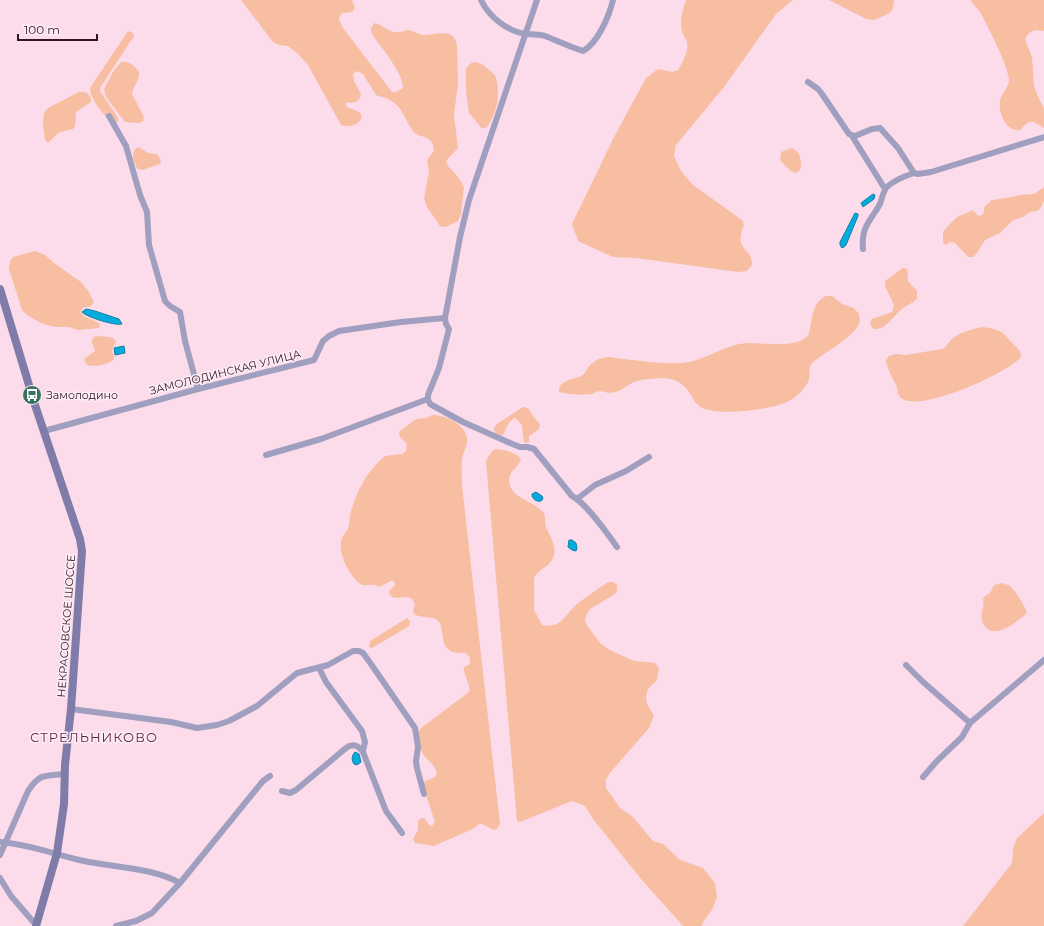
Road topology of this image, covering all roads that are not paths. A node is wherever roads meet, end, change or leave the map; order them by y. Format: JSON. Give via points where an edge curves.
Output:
{"nodes":[{"id":1,"x":481,"y":0,"type":"edge"},
{"id":2,"x":537,"y":0,"type":"edge"},
{"id":3,"x":613,"y":0,"type":"edge"},
{"id":4,"x":525,"y":34,"type":"junction"},
{"id":5,"x":808,"y":82,"type":"dead end"},
{"id":6,"x":109,"y":116,"type":"dead end"},
{"id":7,"x":852,"y":136,"type":"junction"},
{"id":8,"x":1044,"y":137,"type":"edge"},
{"id":9,"x":914,"y":173,"type":"junction"},
{"id":10,"x":885,"y":189,"type":"junction"},
{"id":11,"x":863,"y":249,"type":"dead end"},
{"id":12,"x":0,"y":289,"type":"edge"},
{"id":13,"x":445,"y":318,"type":"junction"},
{"id":14,"x":198,"y":389,"type":"junction"},
{"id":15,"x":428,"y":399,"type":"junction"},
{"id":16,"x":44,"y":431,"type":"junction"},
{"id":17,"x":266,"y":455,"type":"dead end"},
{"id":18,"x":649,"y":457,"type":"dead end"},
{"id":19,"x":577,"y":499,"type":"junction"},
{"id":20,"x":617,"y":547,"type":"dead end"},
{"id":21,"x":1044,"y":660,"type":"edge"},
{"id":22,"x":906,"y":665,"type":"dead end"},
{"id":23,"x":319,"y":668,"type":"junction"},
{"id":24,"x":71,"y":710,"type":"junction"},
{"id":25,"x":970,"y":723,"type":"junction"},
{"id":26,"x":363,"y":751,"type":"junction"},
{"id":27,"x":65,"y":774,"type":"junction"},
{"id":28,"x":270,"y":776,"type":"dead end"},
{"id":29,"x":923,"y":777,"type":"dead end"},
{"id":30,"x":282,"y":791,"type":"dead end"},
{"id":31,"x":424,"y":794,"type":"dead end"},
{"id":32,"x":402,"y":833,"type":"dead end"},
{"id":33,"x":3,"y":842,"type":"edge"},
{"id":34,"x":56,"y":853,"type":"junction"},
{"id":35,"x":0,"y":855,"type":"edge"},
{"id":36,"x":0,"y":878,"type":"edge"},
{"id":37,"x":180,"y":883,"type":"junction"},
{"id":38,"x":36,"y":926,"type":"edge"},
{"id":39,"x":116,"y":926,"type":"edge"}],
"edges":[{"from":1,"to":4,"type":"street","via":[[496,20]]},
{"from":2,"to":4,"type":"street"},
{"from":3,"to":4,"type":"street","via":[[596,38],[583,52],[545,36]]},
{"from":4,"to":13,"type":"street","via":[[469,200]]},
{"from":5,"to":7,"type":"street","via":[[818,89]]},
{"from":6,"to":14,"type":"street","via":[[126,146],[147,212],[152,255],[165,301],[180,312]]},
{"from":7,"to":9,"type":"street","via":[[880,128],[898,148]]},
{"from":7,"to":10,"type":"street"},
{"from":8,"to":9,"type":"street","via":[[931,172]]},
{"from":9,"to":10,"type":"street"},
{"from":10,"to":11,"type":"street","via":[[865,228]]},
{"from":12,"to":16,"type":"street","name":"НЕКРАСОВСКОЕ ШОССЕ"},
{"from":13,"to":14,"type":"street","name":"ЗАМОЛОДИНСКАЯ УЛИЦА","via":[[339,331],[323,341],[314,360]]},
{"from":13,"to":15,"type":"street","via":[[449,329]]},
{"from":14,"to":16,"type":"street","name":"ЗАМОЛОДИНСКАЯ УЛИЦА"},
{"from":15,"to":17,"type":"street","via":[[321,439]]},
{"from":15,"to":19,"type":"street","via":[[430,404],[486,433],[520,447],[534,449]]},
{"from":16,"to":24,"type":"street","name":"НЕКРАСОВСКОЕ ШОССЕ","via":[[82,551]]},
{"from":18,"to":19,"type":"street","via":[[595,485]]},
{"from":19,"to":20,"type":"street"},
{"from":21,"to":25,"type":"street"},
{"from":22,"to":25,"type":"street"},
{"from":23,"to":24,"type":"street","via":[[297,673],[257,706],[217,725],[197,728],[171,722]]},
{"from":23,"to":26,"type":"street","via":[[326,682],[362,731],[365,742]]},
{"from":23,"to":31,"type":"street","via":[[353,651],[363,653],[415,728],[418,747],[416,761]]},
{"from":24,"to":27,"type":"street","name":"НЕКРАСОВСКОЕ ШОССЕ"},
{"from":25,"to":29,"type":"street","via":[[962,737]]},
{"from":26,"to":30,"type":"street","via":[[358,746],[349,746],[296,790]]},
{"from":26,"to":32,"type":"street","via":[[386,811]]},
{"from":27,"to":33,"type":"street","via":[[41,776],[34,782]]},
{"from":27,"to":34,"type":"street","name":"НЕКРАСОВСКОЕ ШОССЕ","via":[[64,804]]},
{"from":28,"to":37,"type":"street","via":[[263,781]]},
{"from":33,"to":34,"type":"street"},
{"from":33,"to":35,"type":"street"},
{"from":34,"to":37,"type":"street","via":[[83,861],[145,872]]},
{"from":34,"to":38,"type":"street","name":"НЕКРАСОВСКОЕ ШОССЕ"},
{"from":36,"to":38,"type":"street"},
{"from":37,"to":39,"type":"street","via":[[152,913],[136,921]]}]}
